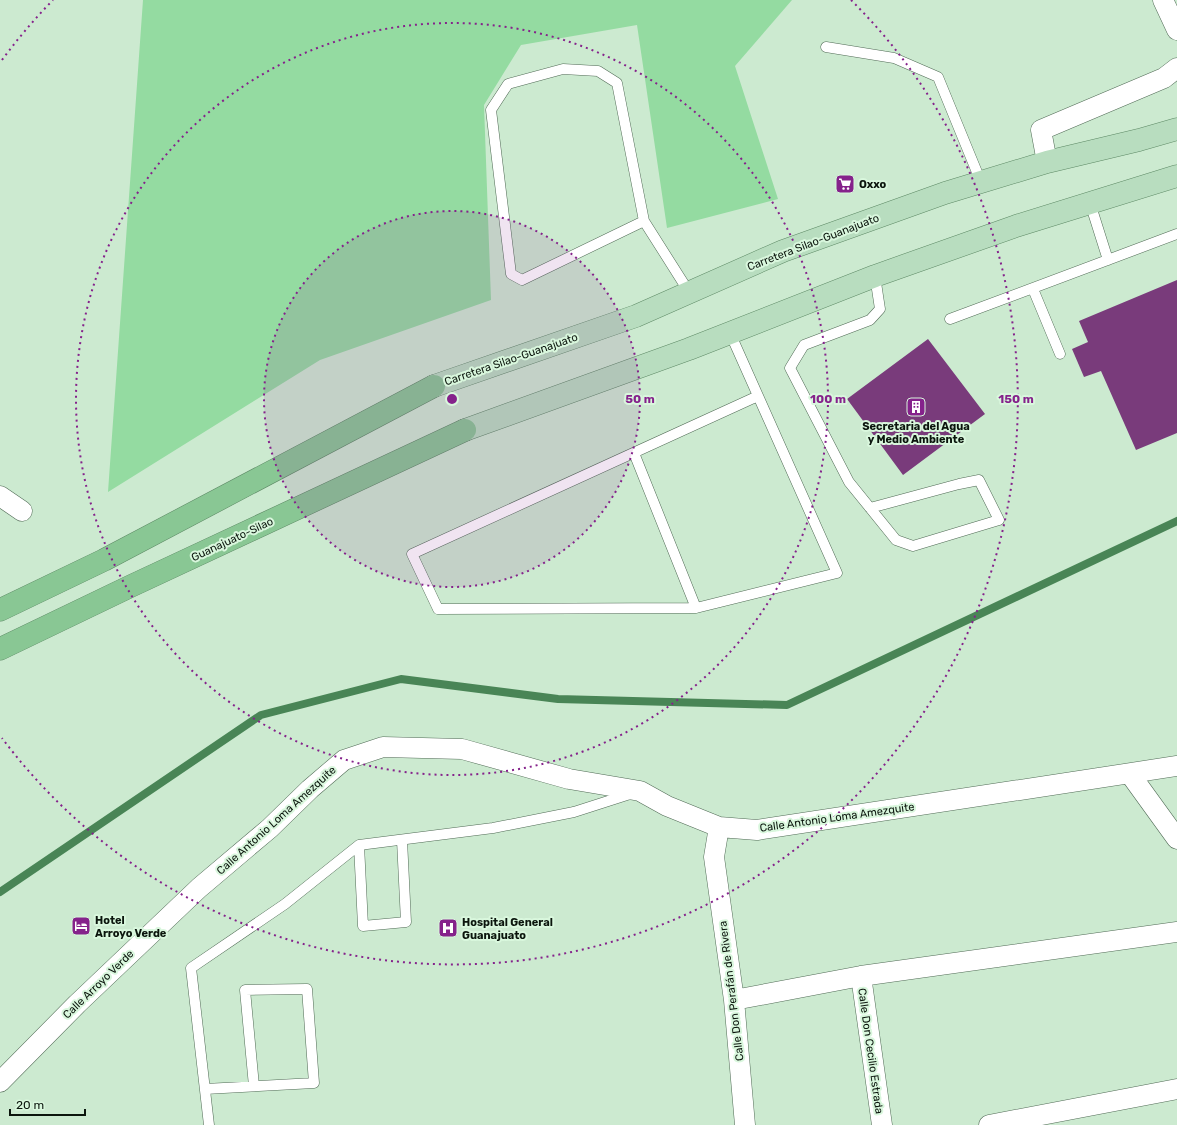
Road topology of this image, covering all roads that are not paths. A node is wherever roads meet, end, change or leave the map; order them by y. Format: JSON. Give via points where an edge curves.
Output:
{"nodes":[{"id":1,"x":1162,"y":0,"type":"edge"},
{"id":2,"x":1177,"y":30,"type":"edge"},
{"id":3,"x":826,"y":47,"type":"dead end"},
{"id":4,"x":1177,"y":68,"type":"edge"},
{"id":5,"x":1177,"y":129,"type":"edge"},
{"id":6,"x":1047,"y":162,"type":"junction"},
{"id":7,"x":1177,"y":176,"type":"edge"},
{"id":8,"x":981,"y":182,"type":"junction"},
{"id":9,"x":1090,"y":203,"type":"junction"},
{"id":10,"x":644,"y":221,"type":"junction"},
{"id":11,"x":1177,"y":234,"type":"edge"},
{"id":12,"x":1108,"y":260,"type":"junction"},
{"id":13,"x":875,"y":276,"type":"junction"},
{"id":14,"x":1033,"y":289,"type":"junction"},
{"id":15,"x":689,"y":292,"type":"junction"},
{"id":16,"x":950,"y":320,"type":"dead end"},
{"id":17,"x":730,"y":333,"type":"junction"},
{"id":18,"x":1060,"y":354,"type":"dead end"},
{"id":19,"x":434,"y":386,"type":"joint"},
{"id":20,"x":758,"y":396,"type":"junction"},
{"id":21,"x":465,"y":430,"type":"joint"},
{"id":22,"x":634,"y":453,"type":"junction"},
{"id":23,"x":0,"y":496,"type":"edge"},
{"id":24,"x":870,"y":508,"type":"junction"},
{"id":25,"x":22,"y":511,"type":"dead end"},
{"id":26,"x":696,"y":608,"type":"junction"},
{"id":27,"x":0,"y":610,"type":"edge"},
{"id":28,"x":0,"y":649,"type":"edge"},
{"id":29,"x":1177,"y":766,"type":"edge"},
{"id":30,"x":1130,"y":774,"type":"junction"},
{"id":31,"x":640,"y":791,"type":"junction"},
{"id":32,"x":719,"y":827,"type":"junction"},
{"id":33,"x":1177,"y":839,"type":"edge"},
{"id":34,"x":402,"y":840,"type":"junction"},
{"id":35,"x":359,"y":845,"type":"junction"},
{"id":36,"x":199,"y":888,"type":"joint"},
{"id":37,"x":1177,"y":932,"type":"edge"},
{"id":38,"x":861,"y":976,"type":"junction"},
{"id":39,"x":734,"y":1000,"type":"junction"},
{"id":40,"x":0,"y":1082,"type":"edge"},
{"id":41,"x":254,"y":1086,"type":"junction"},
{"id":42,"x":205,"y":1089,"type":"junction"},
{"id":43,"x":1175,"y":1093,"type":"edge"},
{"id":44,"x":209,"y":1125,"type":"edge"},
{"id":45,"x":744,"y":1125,"type":"edge"},
{"id":46,"x":882,"y":1125,"type":"edge"},
{"id":47,"x":988,"y":1125,"type":"edge"}],
"edges":[{"from":1,"to":2,"type":"street"},
{"from":3,"to":8,"type":"lane","via":[[894,58],[938,77]]},
{"from":4,"to":6,"type":"street","via":[[1164,78],[1041,130]]},
{"from":5,"to":6,"type":"main road","name":"Carretera Silao-Guanajuato"},
{"from":6,"to":8,"type":"main road","name":"Carretera Silao-Guanajuato"},
{"from":7,"to":9,"type":"main road"},
{"from":8,"to":15,"type":"main road","name":"Carretera Silao-Guanajuato","via":[[783,250]]},
{"from":9,"to":12,"type":"lane"},
{"from":9,"to":13,"type":"main road","via":[[1016,226]]},
{"from":10,"to":10,"type":"lane","via":[[617,83],[598,71],[563,69],[508,84],[491,110],[511,274],[522,280]]},
{"from":10,"to":15,"type":"lane"},
{"from":11,"to":12,"type":"lane"},
{"from":12,"to":14,"type":"lane"},
{"from":13,"to":17,"type":"main road"},
{"from":13,"to":24,"type":"lane","via":[[880,309],[870,320],[804,345],[790,368],[849,482]]},
{"from":14,"to":16,"type":"lane"},
{"from":14,"to":18,"type":"lane"},
{"from":15,"to":19,"type":"main road","name":"Carretera Silao-Guanajuato","via":[[636,316]]},
{"from":17,"to":20,"type":"lane"},
{"from":17,"to":21,"type":"main road"},
{"from":19,"to":27,"type":"highway","via":[[104,560]]},
{"from":20,"to":22,"type":"lane"},
{"from":20,"to":26,"type":"lane","via":[[837,573]]},
{"from":21,"to":28,"type":"highway","name":"Guanajuato-Silao"},
{"from":22,"to":26,"type":"lane"},
{"from":22,"to":26,"type":"lane","via":[[412,554],[438,609]]},
{"from":23,"to":25,"type":"street"},
{"from":24,"to":24,"type":"lane","via":[[979,480],[999,520],[913,546],[896,540]]},
{"from":29,"to":30,"type":"street","name":"Calle Antonio Loma Amezquite"},
{"from":30,"to":32,"type":"street","name":"Calle Antonio Loma Amezquite","via":[[757,830]]},
{"from":30,"to":33,"type":"street"},
{"from":31,"to":32,"type":"street","name":"Calle Antonio Loma Amezquite","via":[[667,806]]},
{"from":31,"to":34,"type":"lane","via":[[574,812],[493,828]]},
{"from":31,"to":36,"type":"street","name":"Calle Antonio Loma Amezquite","via":[[569,779],[462,749],[383,747],[344,760],[270,828]]},
{"from":32,"to":39,"type":"street","name":"Calle Don Perafán de Rivera","via":[[714,857]]},
{"from":34,"to":35,"type":"lane"},
{"from":34,"to":35,"type":"lane","via":[[406,922],[363,926]]},
{"from":35,"to":42,"type":"lane","via":[[285,904],[191,968]]},
{"from":36,"to":40,"type":"street","name":"Calle Arroyo Verde","via":[[77,1004]]},
{"from":37,"to":38,"type":"street"},
{"from":38,"to":39,"type":"street"},
{"from":38,"to":46,"type":"street","name":"Calle Don Cecilio Estrada"},
{"from":39,"to":45,"type":"street","name":"Calle Don Perafán de Rivera"},
{"from":41,"to":41,"type":"lane","via":[[314,1083],[307,989],[245,990]]},
{"from":41,"to":42,"type":"lane"},
{"from":42,"to":44,"type":"lane"},
{"from":43,"to":47,"type":"street"}]}
